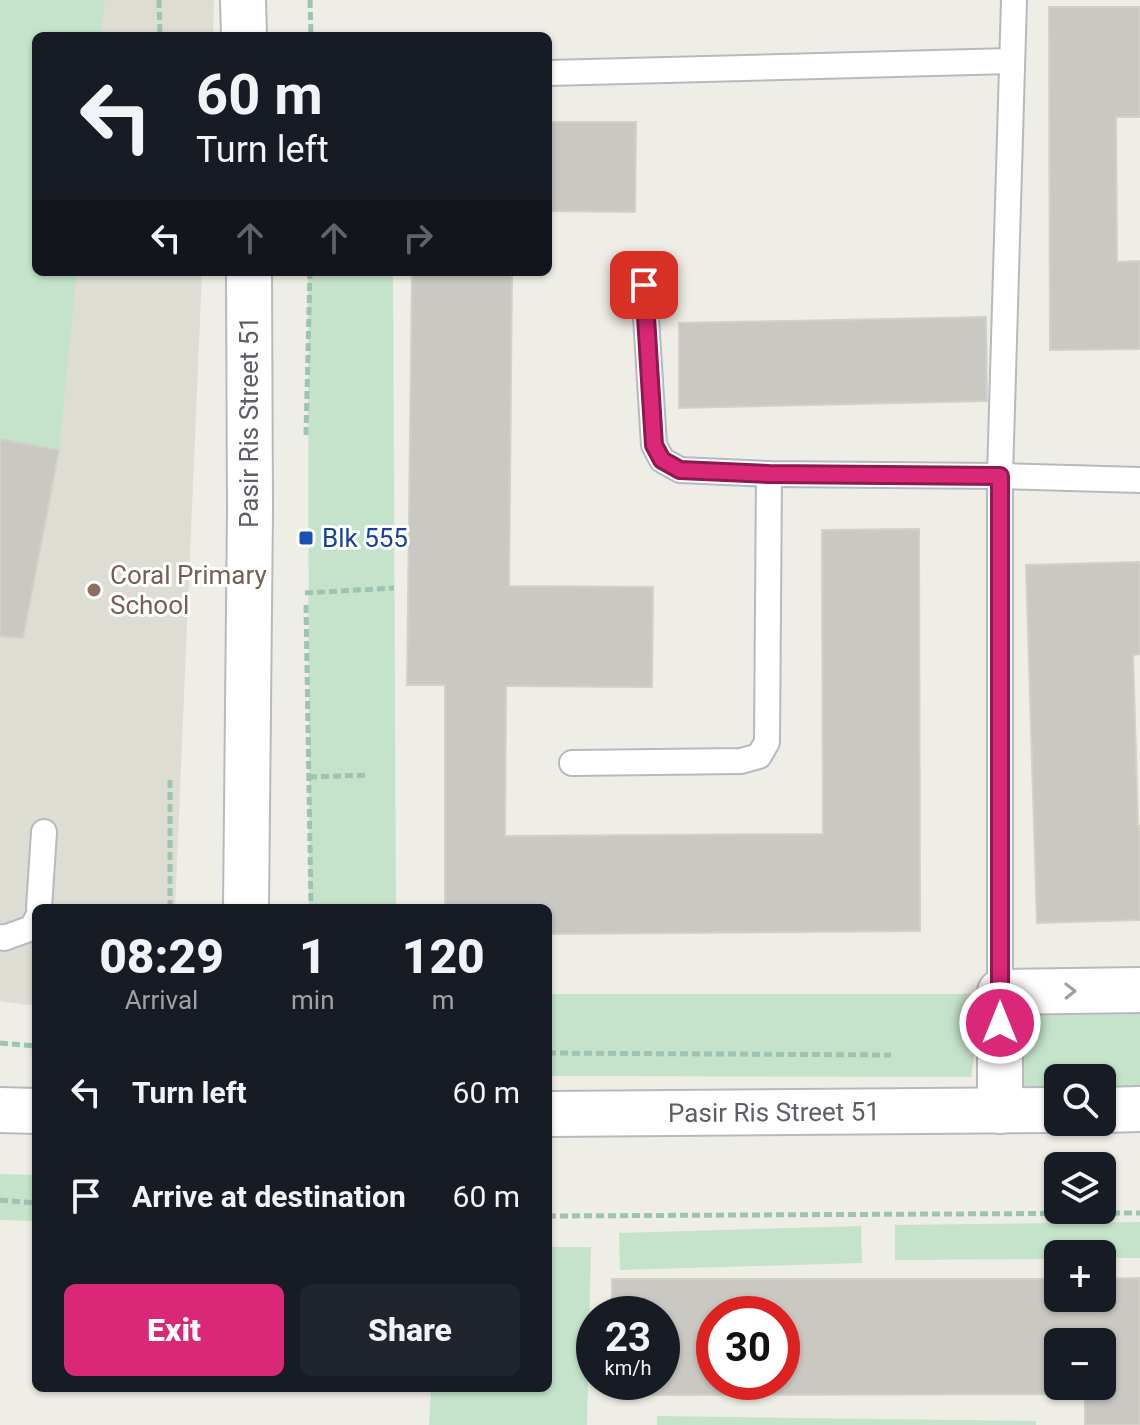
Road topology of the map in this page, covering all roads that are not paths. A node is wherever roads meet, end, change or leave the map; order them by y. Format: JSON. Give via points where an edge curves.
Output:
{"nodes":[{"id":1,"x":243,"y":0,"type":"edge"},
{"id":2,"x":1014,"y":0,"type":"edge"},
{"id":3,"x":244,"y":32,"type":"edge"},
{"id":4,"x":1011,"y":61,"type":"junction"},
{"id":5,"x":552,"y":73,"type":"edge"},
{"id":6,"x":249,"y":276,"type":"edge"},
{"id":7,"x":644,"y":285,"type":"dead end"},
{"id":8,"x":769,"y":474,"type":"junction"},
{"id":9,"x":1000,"y":476,"type":"junction"},
{"id":10,"x":1140,"y":480,"type":"edge"},
{"id":11,"x":572,"y":763,"type":"dead end"},
{"id":12,"x":44,"y":832,"type":"dead end"},
{"id":13,"x":39,"y":904,"type":"edge"},
{"id":14,"x":246,"y":904,"type":"edge"},
{"id":15,"x":32,"y":928,"type":"edge"},
{"id":16,"x":0,"y":937,"type":"edge"},
{"id":17,"x":1140,"y":990,"type":"edge"},
{"id":18,"x":1000,"y":992,"type":"junction"},
{"id":19,"x":1140,"y":1109,"type":"edge"},
{"id":20,"x":0,"y":1110,"type":"edge"},
{"id":21,"x":1044,"y":1110,"type":"edge"},
{"id":22,"x":1116,"y":1110,"type":"edge"},
{"id":23,"x":32,"y":1111,"type":"edge"},
{"id":24,"x":1000,"y":1111,"type":"junction"},
{"id":25,"x":552,"y":1114,"type":"edge"}],
"edges":[{"from":1,"to":3,"type":"street"},
{"from":2,"to":4,"type":"lane"},
{"from":4,"to":5,"type":"lane"},
{"from":4,"to":9,"type":"lane"},
{"from":6,"to":14,"type":"street","name":"Pasir Ris Street 51"},
{"from":7,"to":8,"type":"lane","via":[[654,445],[662,460],[680,470]]},
{"from":8,"to":9,"type":"lane"},
{"from":8,"to":11,"type":"lane","via":[[767,742],[759,756],[741,761]]},
{"from":9,"to":10,"type":"lane"},
{"from":9,"to":18,"type":"lane"},
{"from":12,"to":13,"type":"lane"},
{"from":15,"to":16,"type":"lane"},
{"from":18,"to":17,"type":"street","one_way":true},
{"from":18,"to":24,"type":"street"},
{"from":19,"to":22,"type":"street"},
{"from":20,"to":23,"type":"street"},
{"from":21,"to":24,"type":"street","name":"Pasir Ris Street 51"},
{"from":24,"to":25,"type":"street","name":"Pasir Ris Street 51"}]}
